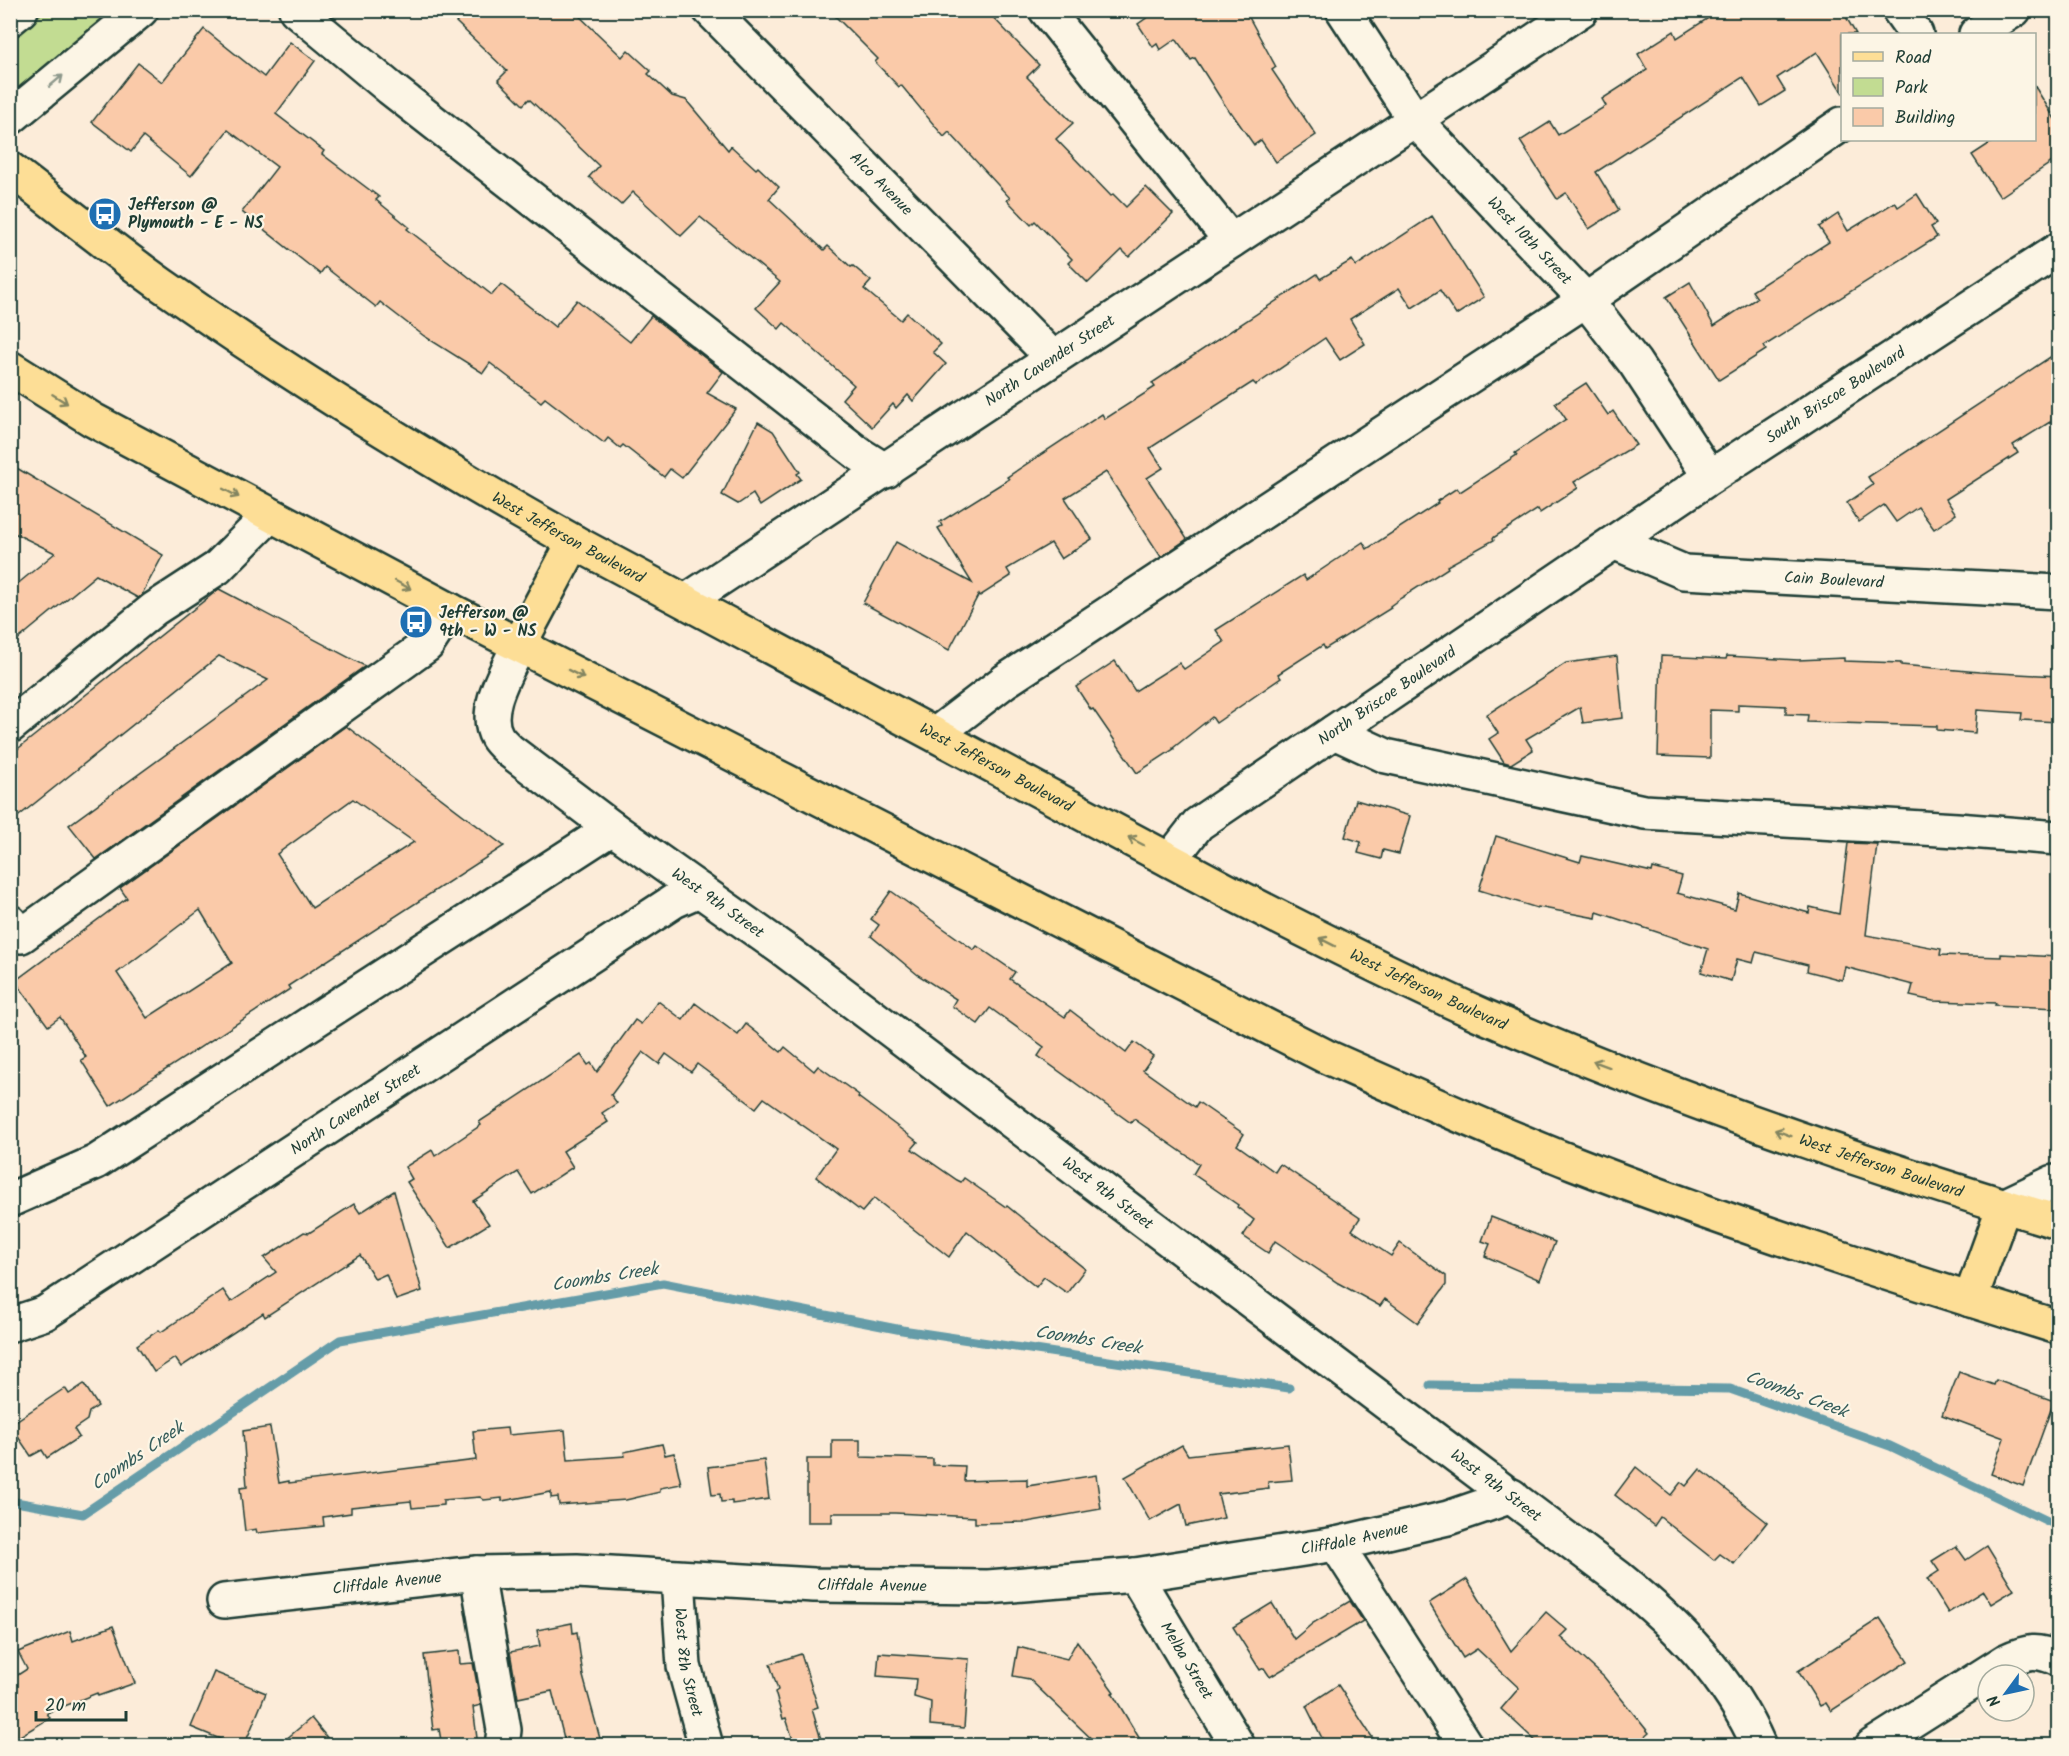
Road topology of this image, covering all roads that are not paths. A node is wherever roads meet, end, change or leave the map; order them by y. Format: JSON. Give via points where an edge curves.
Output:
{"nodes":[{"id":1,"x":21,"y":10,"type":"edge"},
{"id":2,"x":141,"y":10,"type":"edge"},
{"id":3,"x":296,"y":10,"type":"edge"},
{"id":4,"x":710,"y":10,"type":"edge"},
{"id":5,"x":1046,"y":10,"type":"edge"},
{"id":6,"x":1343,"y":10,"type":"edge"},
{"id":7,"x":1581,"y":10,"type":"edge"},
{"id":8,"x":1899,"y":10,"type":"edge"},
{"id":9,"x":2014,"y":10,"type":"edge"},
{"id":10,"x":10,"y":19,"type":"edge"},
{"id":11,"x":1915,"y":33,"type":"edge"},
{"id":12,"x":1978,"y":33,"type":"edge"},
{"id":13,"x":10,"y":118,"type":"edge"},
{"id":14,"x":1415,"y":120,"type":"junction"},
{"id":15,"x":1841,"y":125,"type":"edge"},
{"id":16,"x":10,"y":169,"type":"edge"},
{"id":17,"x":1231,"y":241,"type":"junction"},
{"id":18,"x":2058,"y":250,"type":"edge"},
{"id":19,"x":1586,"y":300,"type":"junction"},
{"id":20,"x":1053,"y":358,"type":"junction"},
{"id":21,"x":10,"y":368,"type":"edge"},
{"id":22,"x":886,"y":471,"type":"junction"},
{"id":23,"x":1710,"y":477,"type":"junction"},
{"id":24,"x":270,"y":514,"type":"junction"},
{"id":25,"x":574,"y":542,"type":"junction"},
{"id":26,"x":1616,"y":543,"type":"junction"},
{"id":27,"x":2058,"y":592,"type":"edge"},
{"id":28,"x":686,"y":601,"type":"junction"},
{"id":29,"x":450,"y":610,"type":"junction"},
{"id":30,"x":519,"y":645,"type":"junction"},
{"id":31,"x":10,"y":726,"type":"edge"},
{"id":32,"x":1334,"y":732,"type":"junction"},
{"id":33,"x":936,"y":734,"type":"junction"},
{"id":34,"x":612,"y":828,"type":"junction"},
{"id":35,"x":2058,"y":838,"type":"edge"},
{"id":36,"x":1170,"y":860,"type":"junction"},
{"id":37,"x":699,"y":890,"type":"junction"},
{"id":38,"x":10,"y":922,"type":"edge"},
{"id":39,"x":2058,"y":1182,"type":"edge"},
{"id":40,"x":10,"y":1200,"type":"edge"},
{"id":41,"x":2004,"y":1206,"type":"junction"},
{"id":42,"x":2058,"y":1222,"type":"edge"},
{"id":43,"x":1970,"y":1300,"type":"junction"},
{"id":44,"x":12,"y":1324,"type":"dead end"},
{"id":45,"x":2058,"y":1328,"type":"edge"},
{"id":46,"x":1512,"y":1496,"type":"junction"},
{"id":47,"x":1336,"y":1544,"type":"junction"},
{"id":48,"x":477,"y":1574,"type":"junction"},
{"id":49,"x":1135,"y":1575,"type":"junction"},
{"id":50,"x":678,"y":1578,"type":"junction"},
{"id":51,"x":224,"y":1601,"type":"dead end"},
{"id":52,"x":2058,"y":1659,"type":"edge"},
{"id":53,"x":502,"y":1746,"type":"edge"},
{"id":54,"x":706,"y":1746,"type":"edge"},
{"id":55,"x":1238,"y":1746,"type":"edge"},
{"id":56,"x":1467,"y":1746,"type":"edge"},
{"id":57,"x":1759,"y":1746,"type":"edge"},
{"id":58,"x":1872,"y":1746,"type":"edge"}],
"edges":[{"from":1,"to":10,"type":"street"},
{"from":13,"to":2,"type":"street","one_way":true},
{"from":3,"to":22,"type":"street","via":[[418,110]]},
{"from":4,"to":20,"type":"street","name":"Alco Avenue"},
{"from":5,"to":17,"type":"street"},
{"from":6,"to":14,"type":"street","name":"West 10th Street"},
{"from":7,"to":14,"type":"street","name":"North Cavender Street"},
{"from":8,"to":11,"type":"street"},
{"from":9,"to":12,"type":"street"},
{"from":14,"to":17,"type":"street","name":"North Cavender Street"},
{"from":14,"to":19,"type":"street","name":"West 10th Street"},
{"from":15,"to":19,"type":"street"},
{"from":16,"to":25,"type":"main road","name":"West Jefferson Boulevard","via":[[161,284],[256,349],[468,483]]},
{"from":17,"to":20,"type":"street","name":"North Cavender Street"},
{"from":18,"to":23,"type":"street","name":"South Briscoe Boulevard"},
{"from":19,"to":23,"type":"street","name":"West 10th Street","via":[[1635,363]]},
{"from":19,"to":33,"type":"street","via":[[1005,681]]},
{"from":20,"to":22,"type":"street","name":"North Cavender Street"},
{"from":21,"to":24,"type":"main road","one_way":true,"via":[[93,420]]},
{"from":22,"to":28,"type":"street","name":"North Cavender Street"},
{"from":23,"to":26,"type":"street","name":"South Briscoe Boulevard"},
{"from":24,"to":29,"type":"main road","one_way":true},
{"from":24,"to":31,"type":"street","via":[[218,568],[154,609]]},
{"from":25,"to":28,"type":"main road","name":"West Jefferson Boulevard"},
{"from":25,"to":30,"type":"main road"},
{"from":26,"to":27,"type":"street","name":"Cain Boulevard","via":[[1684,572]]},
{"from":26,"to":32,"type":"street","name":"North Briscoe Boulevard"},
{"from":28,"to":33,"type":"main road","name":"West Jefferson Boulevard"},
{"from":29,"to":30,"type":"main road"},
{"from":29,"to":38,"type":"street","via":[[427,645],[21,936]]},
{"from":30,"to":34,"type":"street","name":"West 9th Street","via":[[491,714],[496,736],[510,751]]},
{"from":30,"to":43,"type":"main road","one_way":true,"via":[[1325,1056],[1471,1121],[1670,1199]]},
{"from":32,"to":35,"type":"street","via":[[1386,756],[1644,812]]},
{"from":32,"to":36,"type":"street","name":"North Briscoe Boulevard","via":[[1198,824]]},
{"from":36,"to":33,"type":"main road","name":"West Jefferson Boulevard","one_way":true},
{"from":34,"to":37,"type":"street","name":"West 9th Street"},
{"from":34,"to":40,"type":"street","via":[[96,1162]]},
{"from":41,"to":36,"type":"main road","name":"West Jefferson Boulevard","one_way":true,"via":[[1825,1148],[1485,1017]]},
{"from":37,"to":44,"type":"street","name":"North Cavender Street","via":[[674,901],[45,1313]]},
{"from":37,"to":46,"type":"street","name":"West 9th Street"},
{"from":39,"to":41,"type":"street"},
{"from":41,"to":42,"type":"main road","name":"West Jefferson Boulevard"},
{"from":41,"to":43,"type":"main road"},
{"from":43,"to":45,"type":"main road"},
{"from":46,"to":47,"type":"street","name":"Cliffdale Avenue","via":[[1448,1518]]},
{"from":46,"to":57,"type":"street","name":"West 9th Street","via":[[1663,1614],[1733,1696]]},
{"from":47,"to":49,"type":"street","name":"Cliffdale Avenue"},
{"from":47,"to":56,"type":"street"},
{"from":48,"to":50,"type":"street","name":"Cliffdale Avenue","via":[[578,1571]]},
{"from":48,"to":51,"type":"street","name":"Cliffdale Avenue"},
{"from":48,"to":53,"type":"street","via":[[504,1730]]},
{"from":49,"to":50,"type":"street","name":"Cliffdale Avenue","via":[[988,1587],[813,1585]]},
{"from":49,"to":55,"type":"street","name":"Melba Street"},
{"from":50,"to":54,"type":"street","name":"West 8th Street","via":[[684,1666]]},
{"from":52,"to":58,"type":"street","via":[[2044,1653],[2025,1652],[2016,1656]]}]}
